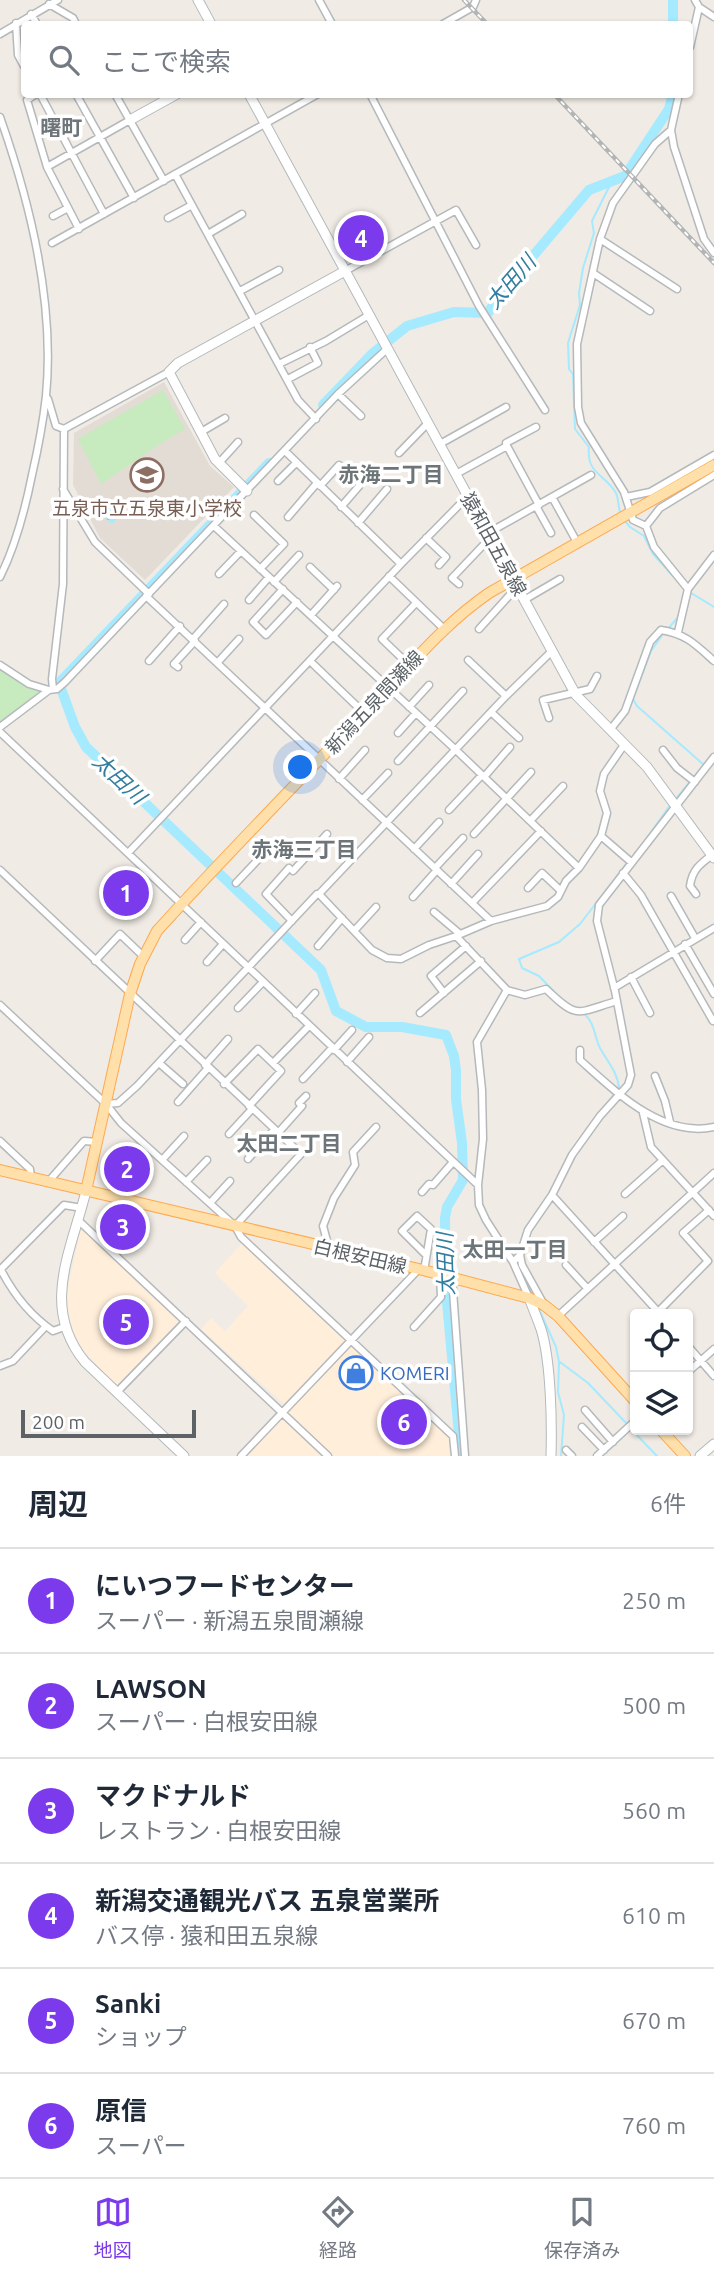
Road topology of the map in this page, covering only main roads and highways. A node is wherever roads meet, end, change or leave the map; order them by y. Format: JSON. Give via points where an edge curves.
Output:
{"nodes":[{"id":1,"x":198,"y":0,"type":"edge"},
{"id":2,"x":209,"y":21,"type":"edge"},
{"id":3,"x":170,"y":98,"type":"edge"},
{"id":4,"x":251,"y":98,"type":"edge"},
{"id":5,"x":130,"y":120,"type":"road end"},
{"id":6,"x":345,"y":271,"type":"junction"},
{"id":7,"x":714,"y":466,"type":"edge"},
{"id":8,"x":245,"y":489,"type":"road end"},
{"id":9,"x":515,"y":584,"type":"junction"},
{"id":10,"x":713,"y":857,"type":"edge"},
{"id":11,"x":0,"y":1170,"type":"edge"},
{"id":12,"x":86,"y":1191,"type":"junction"},
{"id":13,"x":528,"y":1298,"type":"junction"},
{"id":14,"x":630,"y":1395,"type":"edge"},
{"id":15,"x":666,"y":1435,"type":"edge"},
{"id":16,"x":714,"y":1444,"type":"edge"},
{"id":17,"x":184,"y":1456,"type":"edge"},
{"id":18,"x":551,"y":1456,"type":"edge"},
{"id":19,"x":685,"y":1456,"type":"edge"},
{"id":20,"x":700,"y":1456,"type":"edge"}],
"edges":[{"from":1,"to":2,"type":"main road"},
{"from":3,"to":5,"type":"main road"},
{"from":4,"to":6,"type":"main road","name":"猿和田五泉線"},
{"from":6,"to":8,"type":"main road","via":[[169,372],[219,463]]},
{"from":6,"to":9,"type":"main road","name":"猿和田五泉線"},
{"from":7,"to":9,"type":"main road","name":"新潟五泉間瀬線"},
{"from":9,"to":10,"type":"main road","name":"猿和田五泉線","via":[[574,691],[655,778]]},
{"from":9,"to":12,"type":"main road","name":"新潟五泉間瀬線","via":[[489,593],[460,613],[158,931],[130,994]]},
{"from":11,"to":12,"type":"main road","name":"白根安田線"},
{"from":12,"to":13,"type":"main road","name":"白根安田線"},
{"from":12,"to":17,"type":"main road","via":[[60,1292],[64,1327],[73,1347]]},
{"from":13,"to":14,"type":"main road","name":"白根安田線","via":[[558,1316]]},
{"from":13,"to":18,"type":"main road","via":[[544,1346]]},
{"from":15,"to":19,"type":"main road"},
{"from":16,"to":20,"type":"main road"}]}
